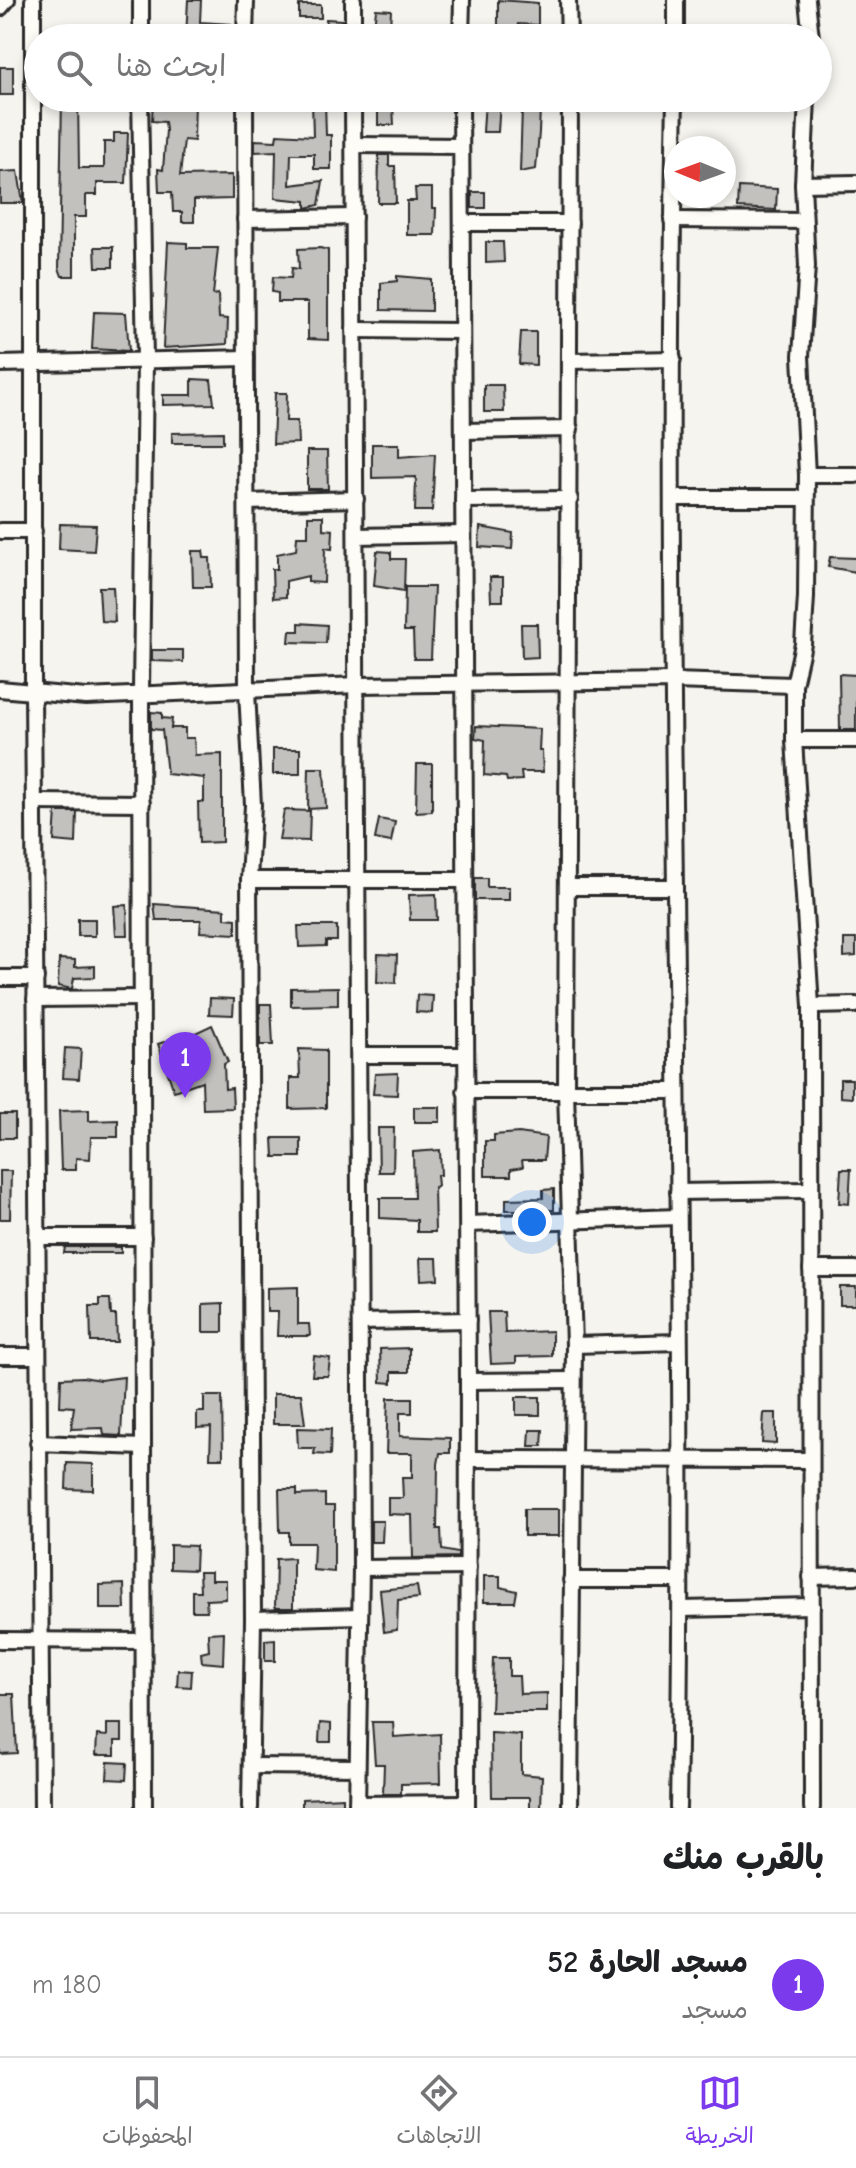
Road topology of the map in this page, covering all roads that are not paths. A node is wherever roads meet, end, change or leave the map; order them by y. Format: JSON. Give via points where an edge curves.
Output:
{"nodes":[{"id":1,"x":7,"y":0,"type":"edge"},
{"id":2,"x":33,"y":0,"type":"edge"},
{"id":3,"x":141,"y":0,"type":"edge"},
{"id":4,"x":246,"y":0,"type":"edge"},
{"id":5,"x":353,"y":0,"type":"edge"},
{"id":6,"x":462,"y":0,"type":"edge"},
{"id":7,"x":568,"y":0,"type":"edge"},
{"id":8,"x":676,"y":0,"type":"edge"},
{"id":9,"x":807,"y":0,"type":"edge"},
{"id":10,"x":0,"y":8,"type":"edge"},
{"id":11,"x":33,"y":24,"type":"edge"},
{"id":12,"x":141,"y":24,"type":"edge"},
{"id":13,"x":245,"y":24,"type":"edge"},
{"id":14,"x":353,"y":24,"type":"edge"},
{"id":15,"x":461,"y":24,"type":"edge"},
{"id":16,"x":569,"y":24,"type":"edge"},
{"id":17,"x":676,"y":24,"type":"edge"},
{"id":18,"x":810,"y":24,"type":"edge"},
{"id":19,"x":33,"y":112,"type":"edge"},
{"id":20,"x":140,"y":112,"type":"edge"},
{"id":21,"x":245,"y":112,"type":"edge"},
{"id":22,"x":353,"y":112,"type":"edge"},
{"id":23,"x":461,"y":112,"type":"edge"},
{"id":24,"x":570,"y":112,"type":"edge"},
{"id":25,"x":675,"y":112,"type":"edge"},
{"id":26,"x":806,"y":112,"type":"edge"},
{"id":27,"x":354,"y":145,"type":"junction"},
{"id":28,"x":461,"y":146,"type":"junction"},
{"id":29,"x":856,"y":183,"type":"edge"},
{"id":30,"x":803,"y":184,"type":"junction"},
{"id":31,"x":354,"y":217,"type":"junction"},
{"id":32,"x":245,"y":219,"type":"junction"},
{"id":33,"x":672,"y":220,"type":"junction"},
{"id":34,"x":804,"y":221,"type":"junction"},
{"id":35,"x":463,"y":223,"type":"junction"},
{"id":36,"x":570,"y":223,"type":"junction"},
{"id":37,"x":354,"y":330,"type":"junction"},
{"id":38,"x":461,"y":331,"type":"junction"},
{"id":39,"x":246,"y":358,"type":"junction"},
{"id":40,"x":145,"y":359,"type":"junction"},
{"id":41,"x":673,"y":359,"type":"junction"},
{"id":42,"x":570,"y":361,"type":"junction"},
{"id":43,"x":0,"y":364,"type":"edge"},
{"id":44,"x":32,"y":364,"type":"junction"},
{"id":45,"x":570,"y":429,"type":"junction"},
{"id":46,"x":463,"y":431,"type":"junction"},
{"id":47,"x":807,"y":475,"type":"junction"},
{"id":48,"x":856,"y":475,"type":"edge"},
{"id":49,"x":673,"y":498,"type":"junction"},
{"id":50,"x":806,"y":498,"type":"junction"},
{"id":51,"x":356,"y":499,"type":"junction"},
{"id":52,"x":570,"y":499,"type":"junction"},
{"id":53,"x":463,"y":500,"type":"junction"},
{"id":54,"x":247,"y":502,"type":"junction"},
{"id":55,"x":0,"y":531,"type":"edge"},
{"id":56,"x":34,"y":531,"type":"junction"},
{"id":57,"x":463,"y":534,"type":"junction"},
{"id":58,"x":356,"y":536,"type":"junction"},
{"id":59,"x":674,"y":681,"type":"junction"},
{"id":60,"x":569,"y":682,"type":"junction"},
{"id":61,"x":357,"y":685,"type":"junction"},
{"id":62,"x":794,"y":685,"type":"junction"},
{"id":63,"x":464,"y":686,"type":"junction"},
{"id":64,"x":0,"y":689,"type":"edge"},
{"id":65,"x":247,"y":691,"type":"junction"},
{"id":66,"x":33,"y":692,"type":"junction"},
{"id":67,"x":141,"y":693,"type":"junction"},
{"id":68,"x":794,"y":740,"type":"junction"},
{"id":69,"x":856,"y":740,"type":"edge"},
{"id":70,"x":34,"y":802,"type":"junction"},
{"id":71,"x":142,"y":803,"type":"junction"},
{"id":72,"x":249,"y":880,"type":"junction"},
{"id":73,"x":465,"y":880,"type":"junction"},
{"id":74,"x":356,"y":883,"type":"junction"},
{"id":75,"x":568,"y":887,"type":"junction"},
{"id":76,"x":675,"y":887,"type":"junction"},
{"id":77,"x":0,"y":978,"type":"edge"},
{"id":78,"x":36,"y":978,"type":"junction"},
{"id":79,"x":142,"y":998,"type":"junction"},
{"id":80,"x":35,"y":999,"type":"junction"},
{"id":81,"x":856,"y":1005,"type":"edge"},
{"id":82,"x":811,"y":1006,"type":"junction"},
{"id":83,"x":359,"y":1055,"type":"junction"},
{"id":84,"x":466,"y":1055,"type":"junction"},
{"id":85,"x":465,"y":1091,"type":"junction"},
{"id":86,"x":566,"y":1091,"type":"junction"},
{"id":87,"x":676,"y":1091,"type":"junction"},
{"id":88,"x":811,"y":1190,"type":"junction"},
{"id":89,"x":678,"y":1192,"type":"junction"},
{"id":90,"x":678,"y":1217,"type":"junction"},
{"id":91,"x":571,"y":1222,"type":"junction"},
{"id":92,"x":468,"y":1224,"type":"junction"},
{"id":93,"x":37,"y":1237,"type":"junction"},
{"id":94,"x":143,"y":1237,"type":"junction"},
{"id":95,"x":811,"y":1269,"type":"junction"},
{"id":96,"x":856,"y":1269,"type":"edge"},
{"id":97,"x":468,"y":1320,"type":"junction"},
{"id":98,"x":360,"y":1322,"type":"junction"},
{"id":99,"x":679,"y":1342,"type":"junction"},
{"id":100,"x":574,"y":1345,"type":"junction"},
{"id":101,"x":0,"y":1356,"type":"edge"},
{"id":102,"x":38,"y":1356,"type":"junction"},
{"id":103,"x":573,"y":1380,"type":"junction"},
{"id":104,"x":468,"y":1381,"type":"junction"},
{"id":105,"x":38,"y":1443,"type":"junction"},
{"id":106,"x":143,"y":1447,"type":"junction"},
{"id":107,"x":468,"y":1459,"type":"junction"},
{"id":108,"x":680,"y":1460,"type":"junction"},
{"id":109,"x":811,"y":1460,"type":"junction"},
{"id":110,"x":573,"y":1461,"type":"junction"},
{"id":111,"x":468,"y":1567,"type":"junction"},
{"id":112,"x":361,"y":1568,"type":"junction"},
{"id":113,"x":856,"y":1576,"type":"edge"},
{"id":114,"x":811,"y":1577,"type":"junction"},
{"id":115,"x":571,"y":1580,"type":"junction"},
{"id":116,"x":680,"y":1580,"type":"junction"},
{"id":117,"x":812,"y":1606,"type":"junction"},
{"id":118,"x":682,"y":1609,"type":"junction"},
{"id":119,"x":360,"y":1616,"type":"junction"},
{"id":120,"x":253,"y":1619,"type":"junction"},
{"id":121,"x":0,"y":1640,"type":"edge"},
{"id":122,"x":41,"y":1641,"type":"junction"},
{"id":123,"x":144,"y":1641,"type":"junction"},
{"id":124,"x":251,"y":1766,"type":"junction"},
{"id":125,"x":357,"y":1767,"type":"junction"},
{"id":126,"x":467,"y":1805,"type":"edge"},
{"id":127,"x":357,"y":1806,"type":"edge"},
{"id":128,"x":42,"y":1808,"type":"edge"},
{"id":129,"x":144,"y":1808,"type":"edge"},
{"id":130,"x":250,"y":1808,"type":"edge"},
{"id":131,"x":570,"y":1808,"type":"edge"},
{"id":132,"x":678,"y":1808,"type":"edge"},
{"id":133,"x":812,"y":1808,"type":"edge"}],
"edges":[{"from":1,"to":10,"type":"street"},
{"from":2,"to":11,"type":"street"},
{"from":3,"to":12,"type":"street"},
{"from":4,"to":13,"type":"street"},
{"from":5,"to":14,"type":"street"},
{"from":6,"to":15,"type":"street"},
{"from":7,"to":16,"type":"street"},
{"from":8,"to":17,"type":"street"},
{"from":9,"to":18,"type":"street"},
{"from":19,"to":44,"type":"street"},
{"from":20,"to":40,"type":"street"},
{"from":21,"to":32,"type":"street"},
{"from":22,"to":27,"type":"street"},
{"from":23,"to":28,"type":"street"},
{"from":24,"to":36,"type":"street"},
{"from":25,"to":33,"type":"street"},
{"from":26,"to":30,"type":"street"},
{"from":27,"to":28,"type":"street"},
{"from":27,"to":31,"type":"street"},
{"from":28,"to":35,"type":"street"},
{"from":29,"to":30,"type":"street"},
{"from":30,"to":34,"type":"street"},
{"from":31,"to":32,"type":"street"},
{"from":31,"to":37,"type":"street"},
{"from":32,"to":39,"type":"street"},
{"from":33,"to":34,"type":"street"},
{"from":33,"to":41,"type":"street"},
{"from":34,"to":47,"type":"street","via":[[801,356]]},
{"from":35,"to":36,"type":"street"},
{"from":35,"to":38,"type":"street"},
{"from":36,"to":42,"type":"street"},
{"from":37,"to":38,"type":"street"},
{"from":37,"to":51,"type":"street"},
{"from":38,"to":46,"type":"street"},
{"from":39,"to":40,"type":"street"},
{"from":39,"to":54,"type":"street"},
{"from":40,"to":44,"type":"street"},
{"from":40,"to":67,"type":"street"},
{"from":41,"to":42,"type":"street"},
{"from":41,"to":49,"type":"street"},
{"from":42,"to":45,"type":"street"},
{"from":43,"to":44,"type":"street"},
{"from":44,"to":56,"type":"street"},
{"from":45,"to":46,"type":"street"},
{"from":45,"to":52,"type":"street"},
{"from":46,"to":53,"type":"street"},
{"from":47,"to":48,"type":"street"},
{"from":47,"to":50,"type":"street"},
{"from":49,"to":50,"type":"street"},
{"from":49,"to":59,"type":"street"},
{"from":50,"to":62,"type":"street","via":[[803,644]]},
{"from":51,"to":54,"type":"street"},
{"from":51,"to":58,"type":"street"},
{"from":52,"to":53,"type":"street"},
{"from":52,"to":60,"type":"street"},
{"from":53,"to":57,"type":"street"},
{"from":54,"to":65,"type":"street"},
{"from":55,"to":56,"type":"street"},
{"from":56,"to":66,"type":"street"},
{"from":57,"to":58,"type":"street"},
{"from":57,"to":63,"type":"street"},
{"from":58,"to":61,"type":"street"},
{"from":59,"to":60,"type":"street"},
{"from":59,"to":62,"type":"street"},
{"from":59,"to":76,"type":"street"},
{"from":60,"to":63,"type":"street"},
{"from":60,"to":75,"type":"street"},
{"from":61,"to":63,"type":"street"},
{"from":61,"to":65,"type":"street"},
{"from":61,"to":74,"type":"street"},
{"from":62,"to":68,"type":"street"},
{"from":63,"to":73,"type":"street"},
{"from":64,"to":66,"type":"street"},
{"from":65,"to":67,"type":"street"},
{"from":65,"to":72,"type":"street","via":[[253,805]]},
{"from":66,"to":67,"type":"street","via":[[86,697]]},
{"from":66,"to":70,"type":"street"},
{"from":67,"to":71,"type":"street"},
{"from":68,"to":69,"type":"street"},
{"from":68,"to":82,"type":"street"},
{"from":70,"to":71,"type":"street"},
{"from":70,"to":78,"type":"street"},
{"from":71,"to":79,"type":"street"},
{"from":72,"to":74,"type":"street"},
{"from":72,"to":120,"type":"street"},
{"from":73,"to":74,"type":"street"},
{"from":73,"to":84,"type":"street"},
{"from":74,"to":83,"type":"street"},
{"from":75,"to":76,"type":"street"},
{"from":75,"to":86,"type":"street"},
{"from":76,"to":87,"type":"street"},
{"from":77,"to":78,"type":"street"},
{"from":78,"to":80,"type":"street"},
{"from":79,"to":80,"type":"street"},
{"from":79,"to":94,"type":"street"},
{"from":80,"to":93,"type":"street"},
{"from":81,"to":82,"type":"street"},
{"from":82,"to":88,"type":"street"},
{"from":83,"to":84,"type":"street"},
{"from":83,"to":98,"type":"street"},
{"from":84,"to":85,"type":"street"},
{"from":85,"to":86,"type":"street"},
{"from":85,"to":92,"type":"street"},
{"from":86,"to":87,"type":"street"},
{"from":86,"to":91,"type":"street"},
{"from":87,"to":89,"type":"street"},
{"from":88,"to":89,"type":"street"},
{"from":88,"to":95,"type":"street"},
{"from":89,"to":90,"type":"street"},
{"from":90,"to":91,"type":"street"},
{"from":90,"to":99,"type":"street"},
{"from":91,"to":92,"type":"street"},
{"from":91,"to":100,"type":"street"},
{"from":92,"to":97,"type":"street"},
{"from":93,"to":94,"type":"street"},
{"from":93,"to":102,"type":"street"},
{"from":94,"to":106,"type":"street"},
{"from":95,"to":96,"type":"street"},
{"from":95,"to":109,"type":"street"},
{"from":97,"to":98,"type":"street"},
{"from":97,"to":104,"type":"street"},
{"from":98,"to":112,"type":"street"},
{"from":99,"to":100,"type":"street"},
{"from":99,"to":108,"type":"street"},
{"from":100,"to":103,"type":"street"},
{"from":101,"to":102,"type":"street"},
{"from":102,"to":105,"type":"street"},
{"from":103,"to":104,"type":"street"},
{"from":103,"to":110,"type":"street"},
{"from":104,"to":107,"type":"street"},
{"from":105,"to":106,"type":"street"},
{"from":105,"to":122,"type":"street"},
{"from":106,"to":123,"type":"street"},
{"from":107,"to":110,"type":"street"},
{"from":107,"to":111,"type":"street"},
{"from":108,"to":109,"type":"street"},
{"from":108,"to":110,"type":"street"},
{"from":108,"to":116,"type":"street"},
{"from":109,"to":114,"type":"street"},
{"from":110,"to":115,"type":"street"},
{"from":111,"to":112,"type":"street"},
{"from":111,"to":126,"type":"street"},
{"from":112,"to":119,"type":"street"},
{"from":113,"to":114,"type":"street"},
{"from":114,"to":117,"type":"street"},
{"from":115,"to":116,"type":"street"},
{"from":115,"to":131,"type":"street"},
{"from":116,"to":118,"type":"street"},
{"from":117,"to":118,"type":"street"},
{"from":117,"to":133,"type":"street"},
{"from":118,"to":132,"type":"street"},
{"from":119,"to":120,"type":"street"},
{"from":119,"to":125,"type":"street"},
{"from":120,"to":124,"type":"street"},
{"from":121,"to":122,"type":"street"},
{"from":122,"to":123,"type":"street"},
{"from":122,"to":128,"type":"street"},
{"from":123,"to":129,"type":"street"},
{"from":124,"to":125,"type":"street"},
{"from":124,"to":130,"type":"street"},
{"from":125,"to":127,"type":"street"},
{"from":126,"to":127,"type":"street"}]}
